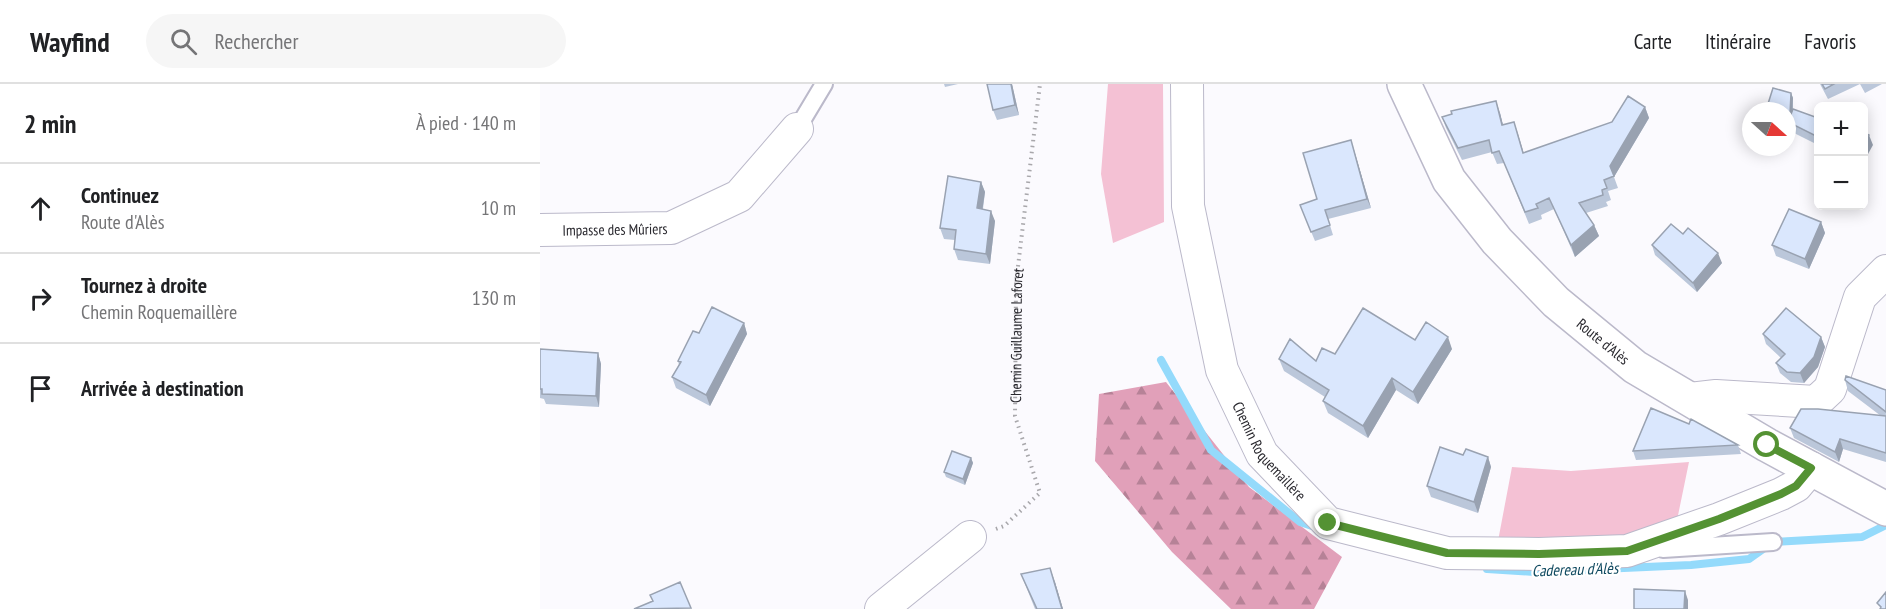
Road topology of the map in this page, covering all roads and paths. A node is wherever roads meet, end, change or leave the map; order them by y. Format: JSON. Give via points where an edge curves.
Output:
{"nodes":[{"id":1,"x":824,"y":84,"type":"edge"},
{"id":2,"x":1040,"y":84,"type":"edge"},
{"id":3,"x":1187,"y":84,"type":"edge"},
{"id":4,"x":1404,"y":84,"type":"edge"},
{"id":5,"x":797,"y":129,"type":"joint"},
{"id":6,"x":540,"y":230,"type":"edge"},
{"id":7,"x":1886,"y":271,"type":"edge"},
{"id":8,"x":1690,"y":399,"type":"junction"},
{"id":9,"x":1811,"y":468,"type":"junction"},
{"id":10,"x":1882,"y":499,"type":"edge"},
{"id":11,"x":970,"y":537,"type":"joint"},
{"id":12,"x":1773,"y":542,"type":"dead end"},
{"id":13,"x":1627,"y":551,"type":"junction"},
{"id":14,"x":881,"y":609,"type":"edge"}],
"edges":[{"from":1,"to":5,"type":"lane"},
{"from":2,"to":11,"type":"path","name":"Chemin Guillaume Laforet","via":[[1016,283],[1015,416],[1040,493],[1004,526]]},
{"from":3,"to":13,"type":"street","name":"Chemin Roquemaillère","via":[[1188,206],[1222,370],[1262,454],[1328,523],[1447,553]]},
{"from":4,"to":8,"type":"main road","name":"Route d'Alès","via":[[1449,180],[1497,241],[1556,302],[1635,367]]},
{"from":5,"to":6,"type":"street","name":"Impasse des Mûriers","via":[[739,196],[671,228]]},
{"from":7,"to":8,"type":"street","via":[[1860,297],[1830,389],[1816,402],[1716,396]]},
{"from":8,"to":9,"type":"main road","name":"Route d'Alès"},
{"from":9,"to":10,"type":"main road","name":"Route d'Alès"},
{"from":9,"to":13,"type":"street","name":"Chemin Roquemaillère","via":[[1796,486],[1781,494]]},
{"from":11,"to":14,"type":"street"},
{"from":12,"to":13,"type":"lane"}]}
